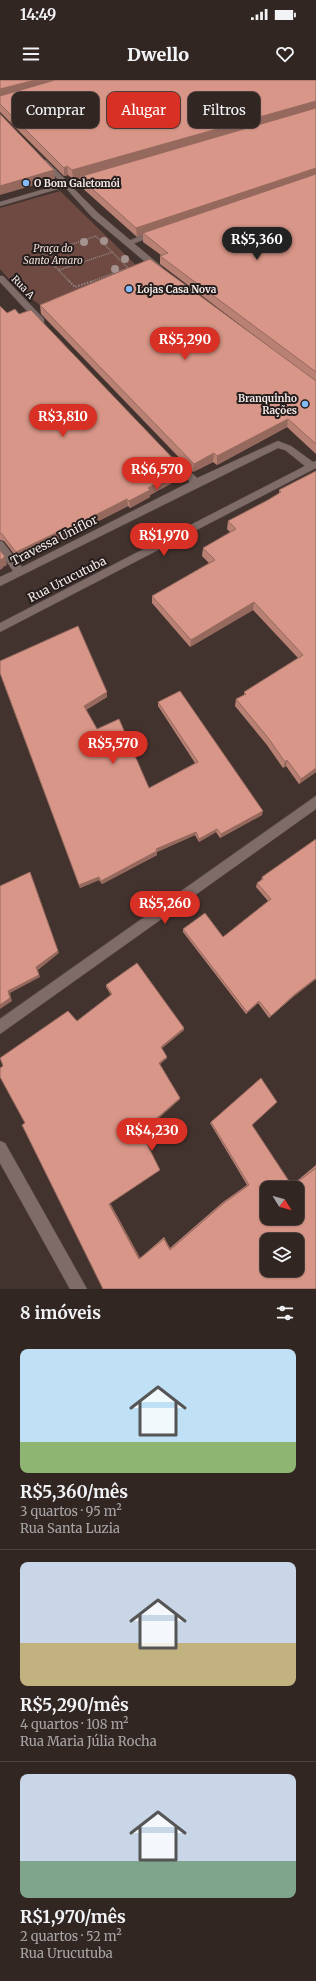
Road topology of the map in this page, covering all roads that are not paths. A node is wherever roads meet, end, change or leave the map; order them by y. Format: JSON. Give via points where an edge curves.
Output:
{"nodes":[{"id":1,"x":41,"y":158,"type":"edge"},
{"id":2,"x":104,"y":174,"type":"edge"},
{"id":3,"x":66,"y":185,"type":"junction"},
{"id":4,"x":0,"y":204,"type":"edge"},
{"id":5,"x":165,"y":230,"type":"edge"},
{"id":6,"x":129,"y":244,"type":"junction"},
{"id":7,"x":164,"y":273,"type":"edge"},
{"id":8,"x":0,"y":278,"type":"edge"},
{"id":9,"x":49,"y":330,"type":"edge"},
{"id":10,"x":169,"y":455,"type":"edge"},
{"id":11,"x":314,"y":465,"type":"edge"},
{"id":12,"x":196,"y":483,"type":"junction"},
{"id":13,"x":0,"y":545,"type":"edge"},
{"id":14,"x":20,"y":572,"type":"junction"},
{"id":15,"x":0,"y":582,"type":"edge"},
{"id":16,"x":0,"y":628,"type":"edge"},
{"id":17,"x":316,"y":802,"type":"edge"},
{"id":18,"x":0,"y":1027,"type":"edge"},
{"id":19,"x":0,"y":1148,"type":"edge"},
{"id":20,"x":79,"y":1289,"type":"edge"}],
"edges":[{"from":1,"to":3,"type":"street"},
{"from":2,"to":3,"type":"street"},
{"from":3,"to":4,"type":"street"},
{"from":3,"to":6,"type":"street","via":[[95,215]]},
{"from":5,"to":6,"type":"street"},
{"from":6,"to":7,"type":"street"},
{"from":8,"to":9,"type":"street","name":"Rua A"},
{"from":10,"to":12,"type":"street"},
{"from":11,"to":12,"type":"street","name":"Travessa Uniflor","via":[[278,444]]},
{"from":11,"to":16,"type":"street","name":"Rua Urucutuba"},
{"from":12,"to":14,"type":"street","name":"Travessa Uniflor"},
{"from":13,"to":14,"type":"street"},
{"from":14,"to":15,"type":"street","name":"Travessa Uniflor"},
{"from":17,"to":18,"type":"street"},
{"from":19,"to":20,"type":"street"}]}
